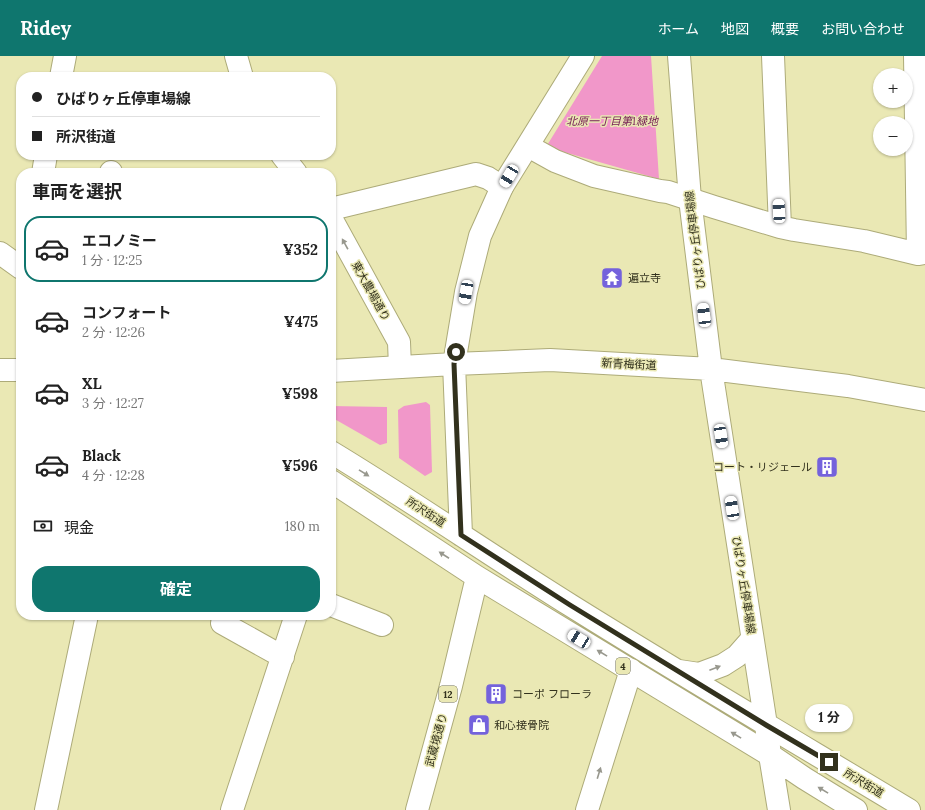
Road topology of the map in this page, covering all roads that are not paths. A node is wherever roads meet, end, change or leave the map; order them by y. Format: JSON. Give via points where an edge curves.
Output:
{"nodes":[{"id":1,"x":65,"y":56,"type":"edge"},
{"id":2,"x":236,"y":56,"type":"edge"},
{"id":3,"x":583,"y":56,"type":"edge"},
{"id":4,"x":679,"y":56,"type":"edge"},
{"id":5,"x":773,"y":56,"type":"edge"},
{"id":6,"x":915,"y":56,"type":"edge"},
{"id":7,"x":62,"y":72,"type":"edge"},
{"id":8,"x":241,"y":72,"type":"edge"},
{"id":9,"x":528,"y":146,"type":"junction"},
{"id":10,"x":286,"y":160,"type":"edge"},
{"id":11,"x":292,"y":168,"type":"edge"},
{"id":12,"x":502,"y":187,"type":"junction"},
{"id":13,"x":690,"y":199,"type":"junction"},
{"id":14,"x":336,"y":209,"type":"edge"},
{"id":15,"x":336,"y":227,"type":"edge"},
{"id":16,"x":780,"y":227,"type":"junction"},
{"id":17,"x":0,"y":253,"type":"edge"},
{"id":18,"x":922,"y":254,"type":"edge"},
{"id":19,"x":16,"y":264,"type":"edge"},
{"id":20,"x":454,"y":364,"type":"junction"},
{"id":21,"x":400,"y":367,"type":"junction"},
{"id":22,"x":711,"y":369,"type":"junction"},
{"id":23,"x":336,"y":371,"type":"edge"},
{"id":24,"x":925,"y":400,"type":"edge"},
{"id":25,"x":336,"y":455,"type":"edge"},
{"id":26,"x":336,"y":484,"type":"edge"},
{"id":27,"x":461,"y":535,"type":"junction"},
{"id":28,"x":477,"y":577,"type":"junction"},
{"id":29,"x":336,"y":607,"type":"edge"},
{"id":30,"x":86,"y":620,"type":"edge"},
{"id":31,"x":294,"y":620,"type":"edge"},
{"id":32,"x":222,"y":623,"type":"dead end"},
{"id":33,"x":382,"y":625,"type":"dead end"},
{"id":34,"x":752,"y":639,"type":"junction"},
{"id":35,"x":283,"y":657,"type":"junction"},
{"id":36,"x":631,"y":670,"type":"junction"},
{"id":37,"x":678,"y":671,"type":"junction"},
{"id":38,"x":766,"y":725,"type":"junction"},
{"id":39,"x":770,"y":756,"type":"junction"},
{"id":40,"x":854,"y":808,"type":"edge"},
{"id":41,"x":46,"y":810,"type":"edge"},
{"id":42,"x":232,"y":810,"type":"edge"},
{"id":43,"x":417,"y":810,"type":"edge"},
{"id":44,"x":587,"y":810,"type":"edge"},
{"id":45,"x":779,"y":810,"type":"edge"},
{"id":46,"x":823,"y":810,"type":"edge"},
{"id":47,"x":909,"y":810,"type":"edge"}],
"edges":[{"from":1,"to":7,"type":"main road"},
{"from":2,"to":8,"type":"main road"},
{"from":3,"to":9,"type":"main road"},
{"from":4,"to":13,"type":"main road","name":"ひばりヶ丘停車場線"},
{"from":5,"to":16,"type":"main road"},
{"from":6,"to":18,"type":"main road"},
{"from":9,"to":12,"type":"main road"},
{"from":9,"to":13,"type":"main road","via":[[554,161],[594,176]]},
{"from":10,"to":11,"type":"main road"},
{"from":12,"to":14,"type":"main road","via":[[476,174]]},
{"from":12,"to":20,"type":"main road","via":[[480,236],[466,292]]},
{"from":13,"to":16,"type":"main road"},
{"from":13,"to":22,"type":"main road","name":"ひばりヶ丘停車場線"},
{"from":21,"to":15,"type":"main road","name":"東大農場通り","one_way":true,"via":[[398,342]]},
{"from":16,"to":18,"type":"main road"},
{"from":17,"to":19,"type":"main road"},
{"from":20,"to":21,"type":"main road","name":"新青梅街道"},
{"from":20,"to":22,"type":"main road","name":"新青梅街道","via":[[550,360]]},
{"from":20,"to":27,"type":"main road"},
{"from":21,"to":23,"type":"main road","name":"新青梅街道"},
{"from":22,"to":24,"type":"main road","name":"新青梅街道","via":[[848,386]]},
{"from":22,"to":34,"type":"main road","name":"ひばりヶ丘停車場線"},
{"from":25,"to":27,"type":"main road","name":"所沢街道","number":"4","one_way":true},
{"from":28,"to":26,"type":"main road","number":"4","one_way":true},
{"from":27,"to":37,"type":"main road","name":"所沢街道","number":"4"},
{"from":36,"to":28,"type":"main road","number":"4","one_way":true},
{"from":28,"to":43,"type":"main road","name":"武蔵境通り","number":"12","via":[[451,686]]},
{"from":29,"to":33,"type":"main road"},
{"from":30,"to":41,"type":"main road"},
{"from":31,"to":35,"type":"main road"},
{"from":32,"to":35,"type":"main road"},
{"from":37,"to":34,"type":"main road","one_way":true,"via":[[700,674],[737,656]]},
{"from":34,"to":38,"type":"main road","name":"ひばりヶ丘停車場線"},
{"from":35,"to":42,"type":"main road"},
{"from":39,"to":36,"type":"main road","number":"4","one_way":true},
{"from":44,"to":36,"type":"main road","one_way":true},
{"from":37,"to":38,"type":"main road","name":"所沢街道","number":"4"},
{"from":38,"to":39,"type":"main road","name":"ひばりヶ丘停車場線"},
{"from":38,"to":47,"type":"main road","name":"所沢街道","number":"4"},
{"from":40,"to":39,"type":"main road","number":"4","one_way":true},
{"from":39,"to":45,"type":"main road","name":"ひばりヶ丘停車場線"},
{"from":40,"to":46,"type":"main road"}]}
